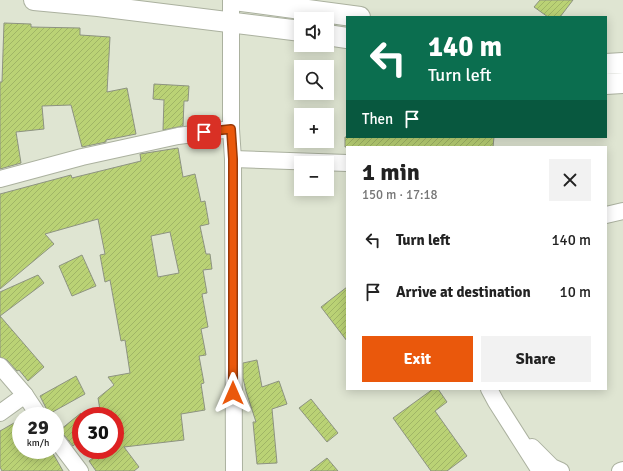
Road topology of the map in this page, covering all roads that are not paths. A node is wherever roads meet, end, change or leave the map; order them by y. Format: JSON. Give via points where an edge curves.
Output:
{"nodes":[{"id":1,"x":34,"y":0,"type":"edge"},
{"id":2,"x":232,"y":0,"type":"edge"},
{"id":3,"x":352,"y":16,"type":"edge"},
{"id":4,"x":232,"y":22,"type":"junction"},
{"id":5,"x":294,"y":30,"type":"edge"},
{"id":6,"x":334,"y":36,"type":"edge"},
{"id":7,"x":346,"y":38,"type":"edge"},
{"id":8,"x":623,"y":63,"type":"edge"},
{"id":9,"x":607,"y":64,"type":"edge"},
{"id":10,"x":623,"y":83,"type":"edge"},
{"id":11,"x":607,"y":84,"type":"edge"},
{"id":12,"x":231,"y":129,"type":"junction"},
{"id":13,"x":233,"y":159,"type":"junction"},
{"id":14,"x":346,"y":163,"type":"edge"},
{"id":15,"x":0,"y":179,"type":"edge"},
{"id":16,"x":623,"y":211,"type":"edge"},
{"id":17,"x":607,"y":215,"type":"edge"},
{"id":18,"x":0,"y":366,"type":"edge"},
{"id":19,"x":490,"y":390,"type":"edge"},
{"id":20,"x":25,"y":395,"type":"junction"},
{"id":21,"x":34,"y":407,"type":"edge"},
{"id":22,"x":0,"y":413,"type":"edge"},
{"id":23,"x":64,"y":450,"type":"edge"},
{"id":24,"x":552,"y":470,"type":"edge"},
{"id":25,"x":623,"y":470,"type":"edge"},
{"id":26,"x":80,"y":471,"type":"edge"},
{"id":27,"x":234,"y":471,"type":"edge"},
{"id":28,"x":620,"y":471,"type":"edge"}],
"edges":[{"from":1,"to":4,"type":"main road"},
{"from":2,"to":3,"type":"main road"},
{"from":2,"to":4,"type":"street"},
{"from":4,"to":5,"type":"main road"},
{"from":4,"to":12,"type":"street"},
{"from":6,"to":7,"type":"main road"},
{"from":8,"to":9,"type":"main road"},
{"from":10,"to":11,"type":"main road"},
{"from":12,"to":13,"type":"street"},
{"from":12,"to":15,"type":"street","via":[[178,136],[82,157]]},
{"from":13,"to":14,"type":"street"},
{"from":13,"to":27,"type":"street"},
{"from":16,"to":17,"type":"street"},
{"from":18,"to":20,"type":"street"},
{"from":19,"to":24,"type":"street","via":[[512,427]]},
{"from":20,"to":21,"type":"street"},
{"from":20,"to":22,"type":"street"},
{"from":23,"to":26,"type":"street"},
{"from":25,"to":28,"type":"street"}]}
